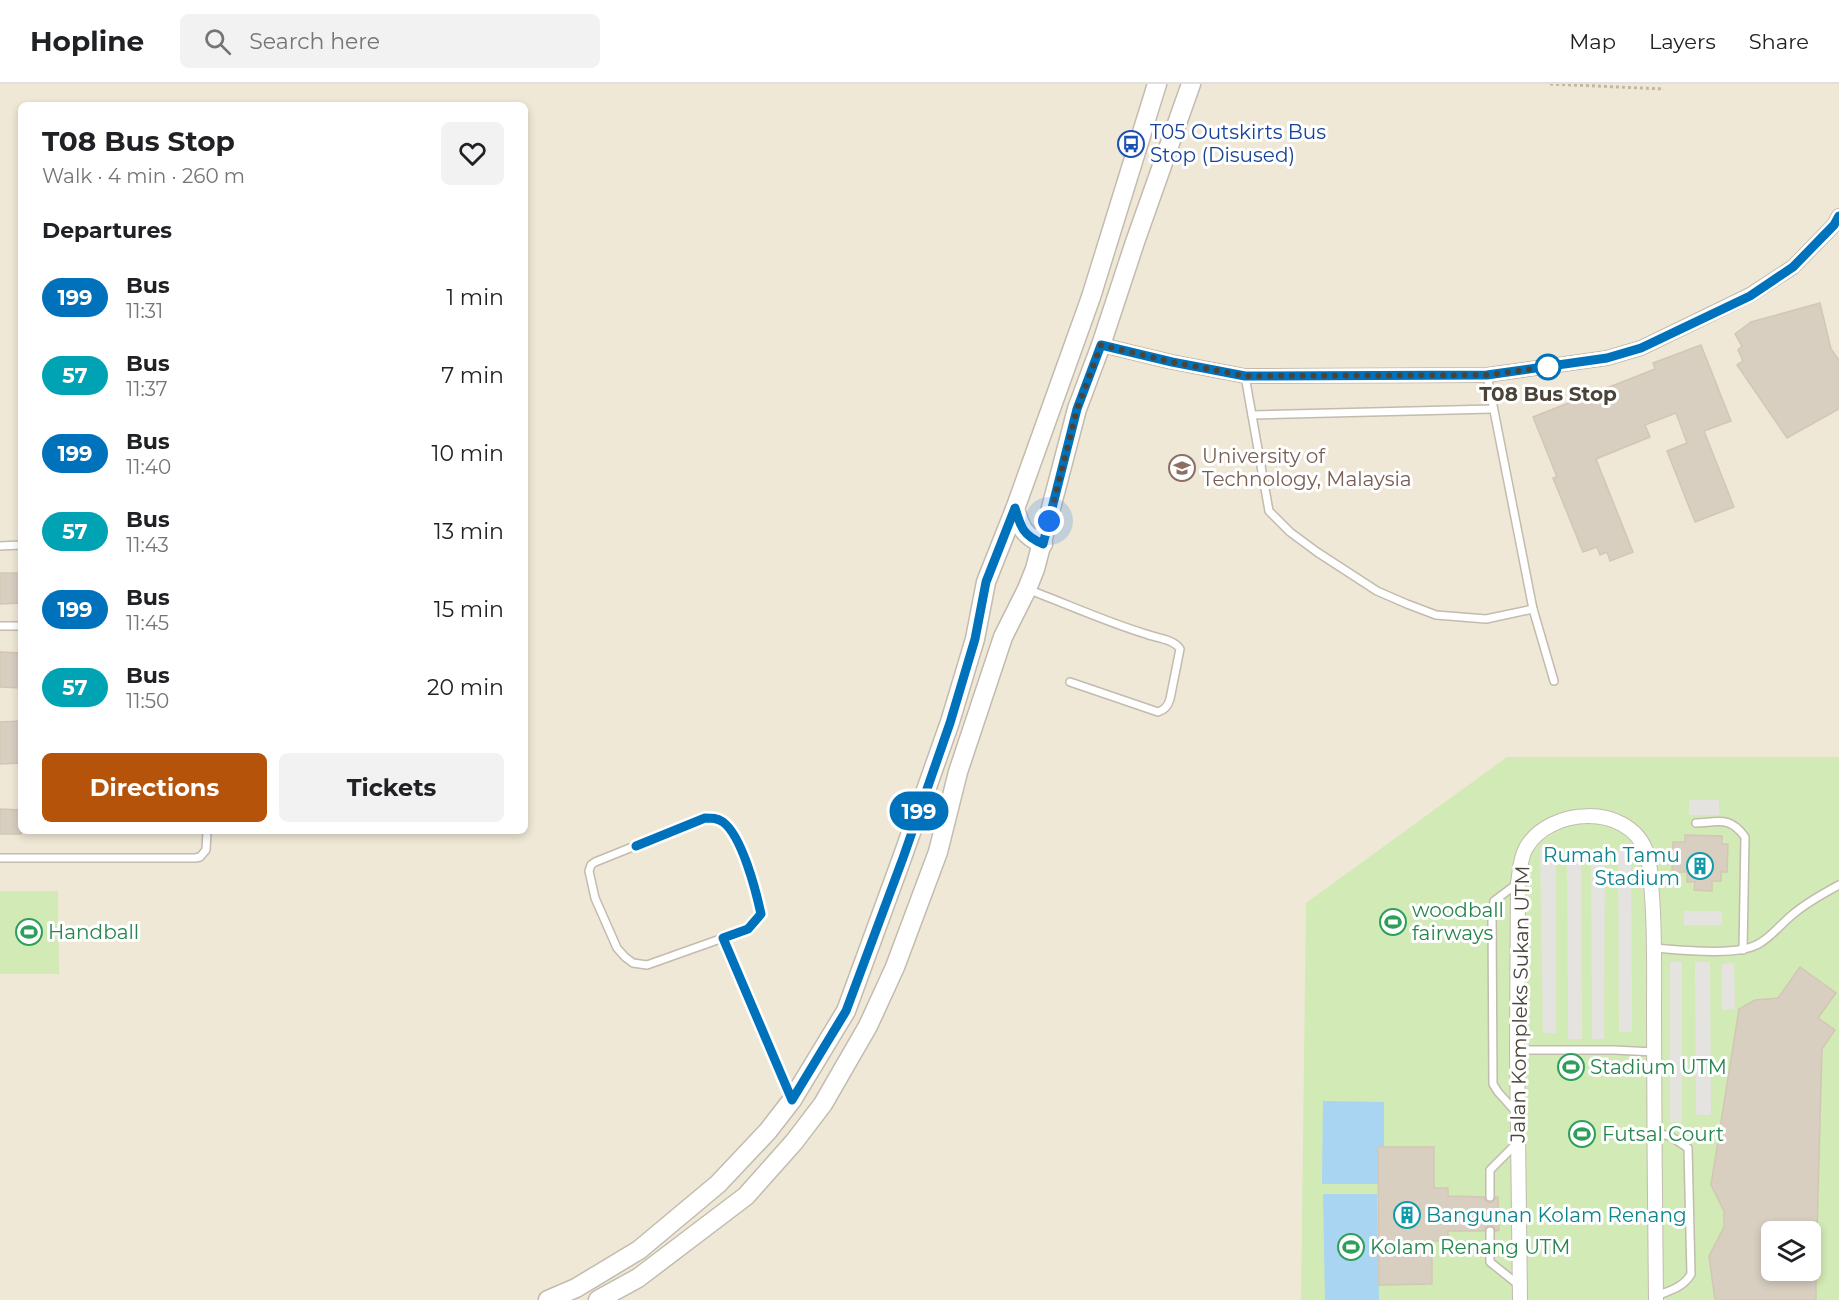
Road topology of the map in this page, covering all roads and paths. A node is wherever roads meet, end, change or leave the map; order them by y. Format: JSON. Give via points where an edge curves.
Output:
{"nodes":[{"id":1,"x":1157,"y":84,"type":"edge"},
{"id":2,"x":1191,"y":84,"type":"edge"},
{"id":3,"x":1550,"y":84,"type":"edge"},
{"id":4,"x":1664,"y":89,"type":"dead end"},
{"id":5,"x":1839,"y":216,"type":"edge"},
{"id":6,"x":1101,"y":345,"type":"junction"},
{"id":7,"x":1487,"y":375,"type":"junction"},
{"id":8,"x":1245,"y":376,"type":"junction"},
{"id":9,"x":1492,"y":409,"type":"junction"},
{"id":10,"x":1252,"y":415,"type":"junction"},
{"id":11,"x":1015,"y":508,"type":"junction"},
{"id":12,"x":1043,"y":544,"type":"junction"},
{"id":13,"x":18,"y":545,"type":"edge"},
{"id":14,"x":0,"y":546,"type":"edge"},
{"id":15,"x":1027,"y":589,"type":"junction"},
{"id":16,"x":1533,"y":609,"type":"junction"},
{"id":17,"x":0,"y":626,"type":"edge"},
{"id":18,"x":18,"y":626,"type":"edge"},
{"id":19,"x":1554,"y":681,"type":"dead end"},
{"id":20,"x":1070,"y":682,"type":"dead end"},
{"id":21,"x":1696,"y":823,"type":"dead end"},
{"id":22,"x":207,"y":834,"type":"edge"},
{"id":23,"x":0,"y":858,"type":"edge"},
{"id":24,"x":1518,"y":883,"type":"junction"},
{"id":25,"x":1839,"y":885,"type":"edge"},
{"id":26,"x":723,"y":938,"type":"junction"},
{"id":27,"x":1654,"y":948,"type":"junction"},
{"id":28,"x":1743,"y":950,"type":"junction"},
{"id":29,"x":1516,"y":1050,"type":"junction"},
{"id":30,"x":1654,"y":1052,"type":"junction"},
{"id":31,"x":792,"y":1100,"type":"junction"},
{"id":32,"x":1518,"y":1114,"type":"junction"},
{"id":33,"x":1655,"y":1133,"type":"junction"},
{"id":34,"x":1517,"y":1143,"type":"junction"},
{"id":35,"x":1490,"y":1197,"type":"dead end"},
{"id":36,"x":1490,"y":1231,"type":"dead end"},
{"id":37,"x":1520,"y":1293,"type":"edge"},
{"id":38,"x":1656,"y":1298,"type":"edge"},
{"id":39,"x":548,"y":1300,"type":"edge"},
{"id":40,"x":598,"y":1300,"type":"edge"}],
"edges":[{"from":1,"to":11,"type":"street","via":[[1091,297]]},
{"from":2,"to":6,"type":"street"},
{"from":3,"to":4,"type":"path"},
{"from":5,"to":7,"type":"street","via":[[1793,267],[1750,296],[1641,348],[1607,358]]},
{"from":6,"to":8,"type":"street"},
{"from":6,"to":12,"type":"street","via":[[1077,409]]},
{"from":7,"to":8,"type":"street"},
{"from":7,"to":9,"type":"lane"},
{"from":8,"to":10,"type":"lane"},
{"from":9,"to":10,"type":"lane"},
{"from":9,"to":16,"type":"lane"},
{"from":10,"to":16,"type":"lane","via":[[1269,511],[1317,552],[1377,591],[1436,615],[1486,620]]},
{"from":11,"to":12,"type":"street","via":[[1022,530]]},
{"from":11,"to":31,"type":"street","via":[[986,582],[975,639],[950,723],[846,1011]]},
{"from":12,"to":15,"type":"street"},
{"from":13,"to":14,"type":"lane"},
{"from":15,"to":20,"type":"lane","via":[[1172,642],[1180,649],[1169,704],[1158,712]]},
{"from":15,"to":40,"type":"street","via":[[1003,637],[958,772],[938,852],[895,967],[868,1026],[823,1104],[746,1196],[638,1278]]},
{"from":16,"to":19,"type":"lane"},
{"from":17,"to":18,"type":"lane"},
{"from":21,"to":28,"type":"lane","via":[[1727,822],[1737,825],[1745,837]]},
{"from":22,"to":23,"type":"lane","via":[[206,850],[195,858]]},
{"from":24,"to":27,"type":"street","name":"Jalan Kompleks Sukan UTM","via":[[1525,848],[1547,826],[1570,818],[1604,817],[1626,827],[1646,852]]},
{"from":24,"to":29,"type":"street","name":"Jalan Kompleks Sukan UTM"},
{"from":24,"to":32,"type":"lane","via":[[1494,901],[1492,913],[1493,1084]]},
{"from":25,"to":28,"type":"lane","via":[[1791,916],[1759,944]]},
{"from":26,"to":26,"type":"lane","via":[[748,929],[761,914],[747,864],[729,827],[721,821],[705,818],[591,865],[595,898],[604,920],[617,948],[633,963],[647,965]]},
{"from":26,"to":31,"type":"lane"},
{"from":27,"to":28,"type":"lane"},
{"from":27,"to":30,"type":"street","name":"Jalan Kompleks Sukan UTM"},
{"from":29,"to":30,"type":"lane"},
{"from":29,"to":32,"type":"street","name":"Jalan Kompleks Sukan UTM"},
{"from":30,"to":33,"type":"street","name":"Jalan Kompleks Sukan UTM"},
{"from":31,"to":39,"type":"street","via":[[718,1184],[639,1250]]},
{"from":32,"to":34,"type":"street","name":"Jalan Kompleks Sukan UTM"},
{"from":33,"to":38,"type":"street","name":"Jalan Kompleks Sukan UTM"},
{"from":33,"to":38,"type":"lane","via":[[1670,1136],[1688,1148],[1691,1274],[1680,1286]]},
{"from":34,"to":35,"type":"lane","via":[[1490,1170]]},
{"from":34,"to":37,"type":"street","name":"Jalan Kompleks Sukan UTM"},
{"from":36,"to":37,"type":"lane","via":[[1490,1262]]}]}
